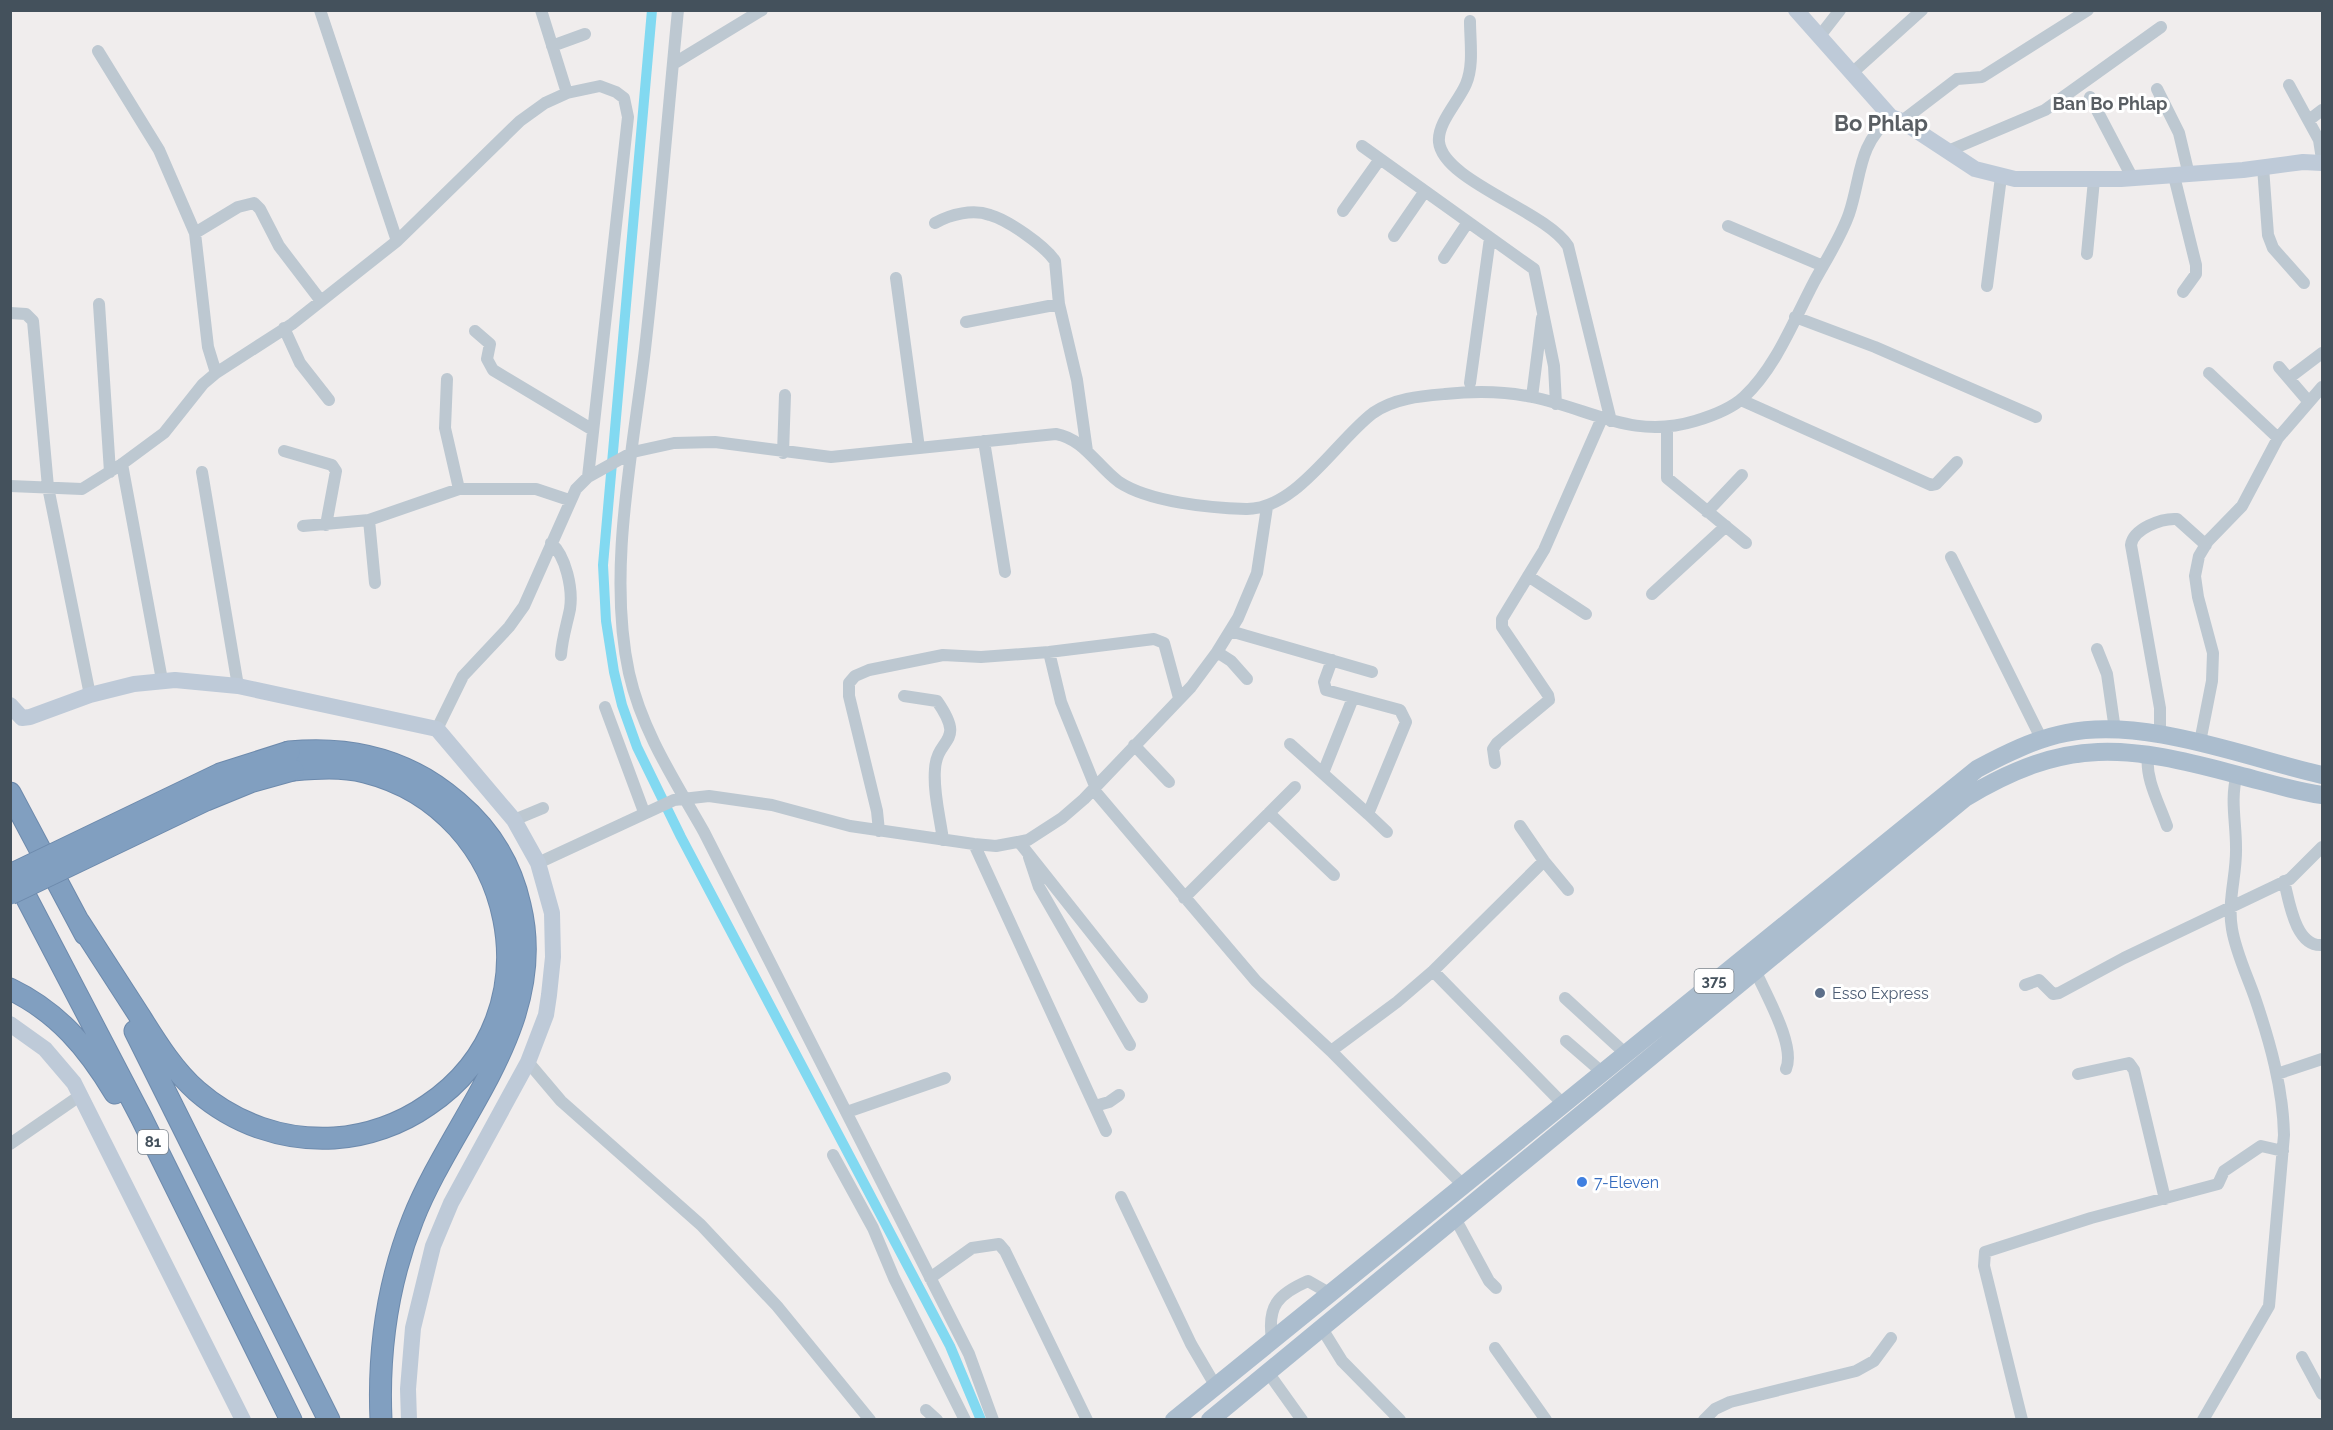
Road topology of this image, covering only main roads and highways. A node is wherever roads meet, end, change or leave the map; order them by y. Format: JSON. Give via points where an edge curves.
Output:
{"nodes":[{"id":1,"x":1796,"y":10,"type":"edge"},
{"id":2,"x":2322,"y":161,"type":"edge"},
{"id":3,"x":10,"y":705,"type":"edge"},
{"id":4,"x":291,"y":761,"type":"junction"},
{"id":5,"x":2322,"y":775,"type":"edge"},
{"id":6,"x":10,"y":793,"type":"edge"},
{"id":7,"x":2322,"y":795,"type":"edge"},
{"id":8,"x":10,"y":868,"type":"edge"},
{"id":9,"x":10,"y":875,"type":"edge"},
{"id":10,"x":10,"y":894,"type":"edge"},
{"id":11,"x":79,"y":922,"type":"junction"},
{"id":12,"x":10,"y":989,"type":"edge"},
{"id":13,"x":10,"y":1024,"type":"edge"},
{"id":14,"x":210,"y":1254,"type":"junction"},
{"id":15,"x":1215,"y":1385,"type":"junction"},
{"id":16,"x":1249,"y":1386,"type":"junction"},
{"id":17,"x":243,"y":1419,"type":"edge"},
{"id":18,"x":291,"y":1419,"type":"edge"},
{"id":19,"x":329,"y":1419,"type":"edge"},
{"id":20,"x":381,"y":1419,"type":"edge"},
{"id":21,"x":409,"y":1419,"type":"edge"},
{"id":22,"x":1174,"y":1419,"type":"edge"},
{"id":23,"x":1210,"y":1419,"type":"edge"}],
"edges":[{"from":1,"to":2,"type":"main road","via":[[1897,119],[1975,169],[2001,177],[2133,179]]},
{"from":3,"to":21,"type":"main road","via":[[22,717],[30,717],[134,684],[213,681],[437,729],[514,820],[538,863],[552,913],[554,957],[546,1015],[528,1062],[456,1193],[433,1246],[413,1328]]},
{"from":4,"to":9,"type":"highway","bridge":true,"via":[[220,774]]},
{"from":4,"to":10,"type":"highway","bridge":true},
{"from":4,"to":11,"type":"highway","via":[[365,772],[416,793],[463,831],[496,886],[508,942],[503,998],[496,1021],[476,1057],[433,1102],[380,1129],[340,1138],[292,1137],[241,1120],[197,1091],[174,1066]]},
{"from":4,"to":20,"type":"highway","via":[[329,750],[353,752],[394,763],[429,781],[465,809],[499,850],[510,871],[523,915],[526,961],[513,1025],[425,1192],[397,1270],[383,1346]]},
{"from":5,"to":15,"type":"main road","number":"375","via":[[2200,742],[2115,730],[2085,730],[2042,740],[2000,756],[1954,785]]},
{"from":6,"to":11,"type":"highway","number":"81"},
{"from":7,"to":16,"type":"main road","number":"375","via":[[2148,755],[2106,750],[2070,754],[2016,770],[1992,782],[1965,798]]},
{"from":8,"to":14,"type":"highway","number":"81"},
{"from":11,"to":19,"type":"highway","number":"81","via":[[174,1104]]},
{"from":12,"to":14,"type":"highway","via":[[54,1016],[84,1046]]},
{"from":13,"to":17,"type":"main road","via":[[54,1058],[81,1095]]},
{"from":14,"to":18,"type":"highway","number":"81"},
{"from":15,"to":16,"type":"main road"},
{"from":15,"to":22,"type":"main road","number":"375"},
{"from":16,"to":23,"type":"main road","number":"375"}]}
